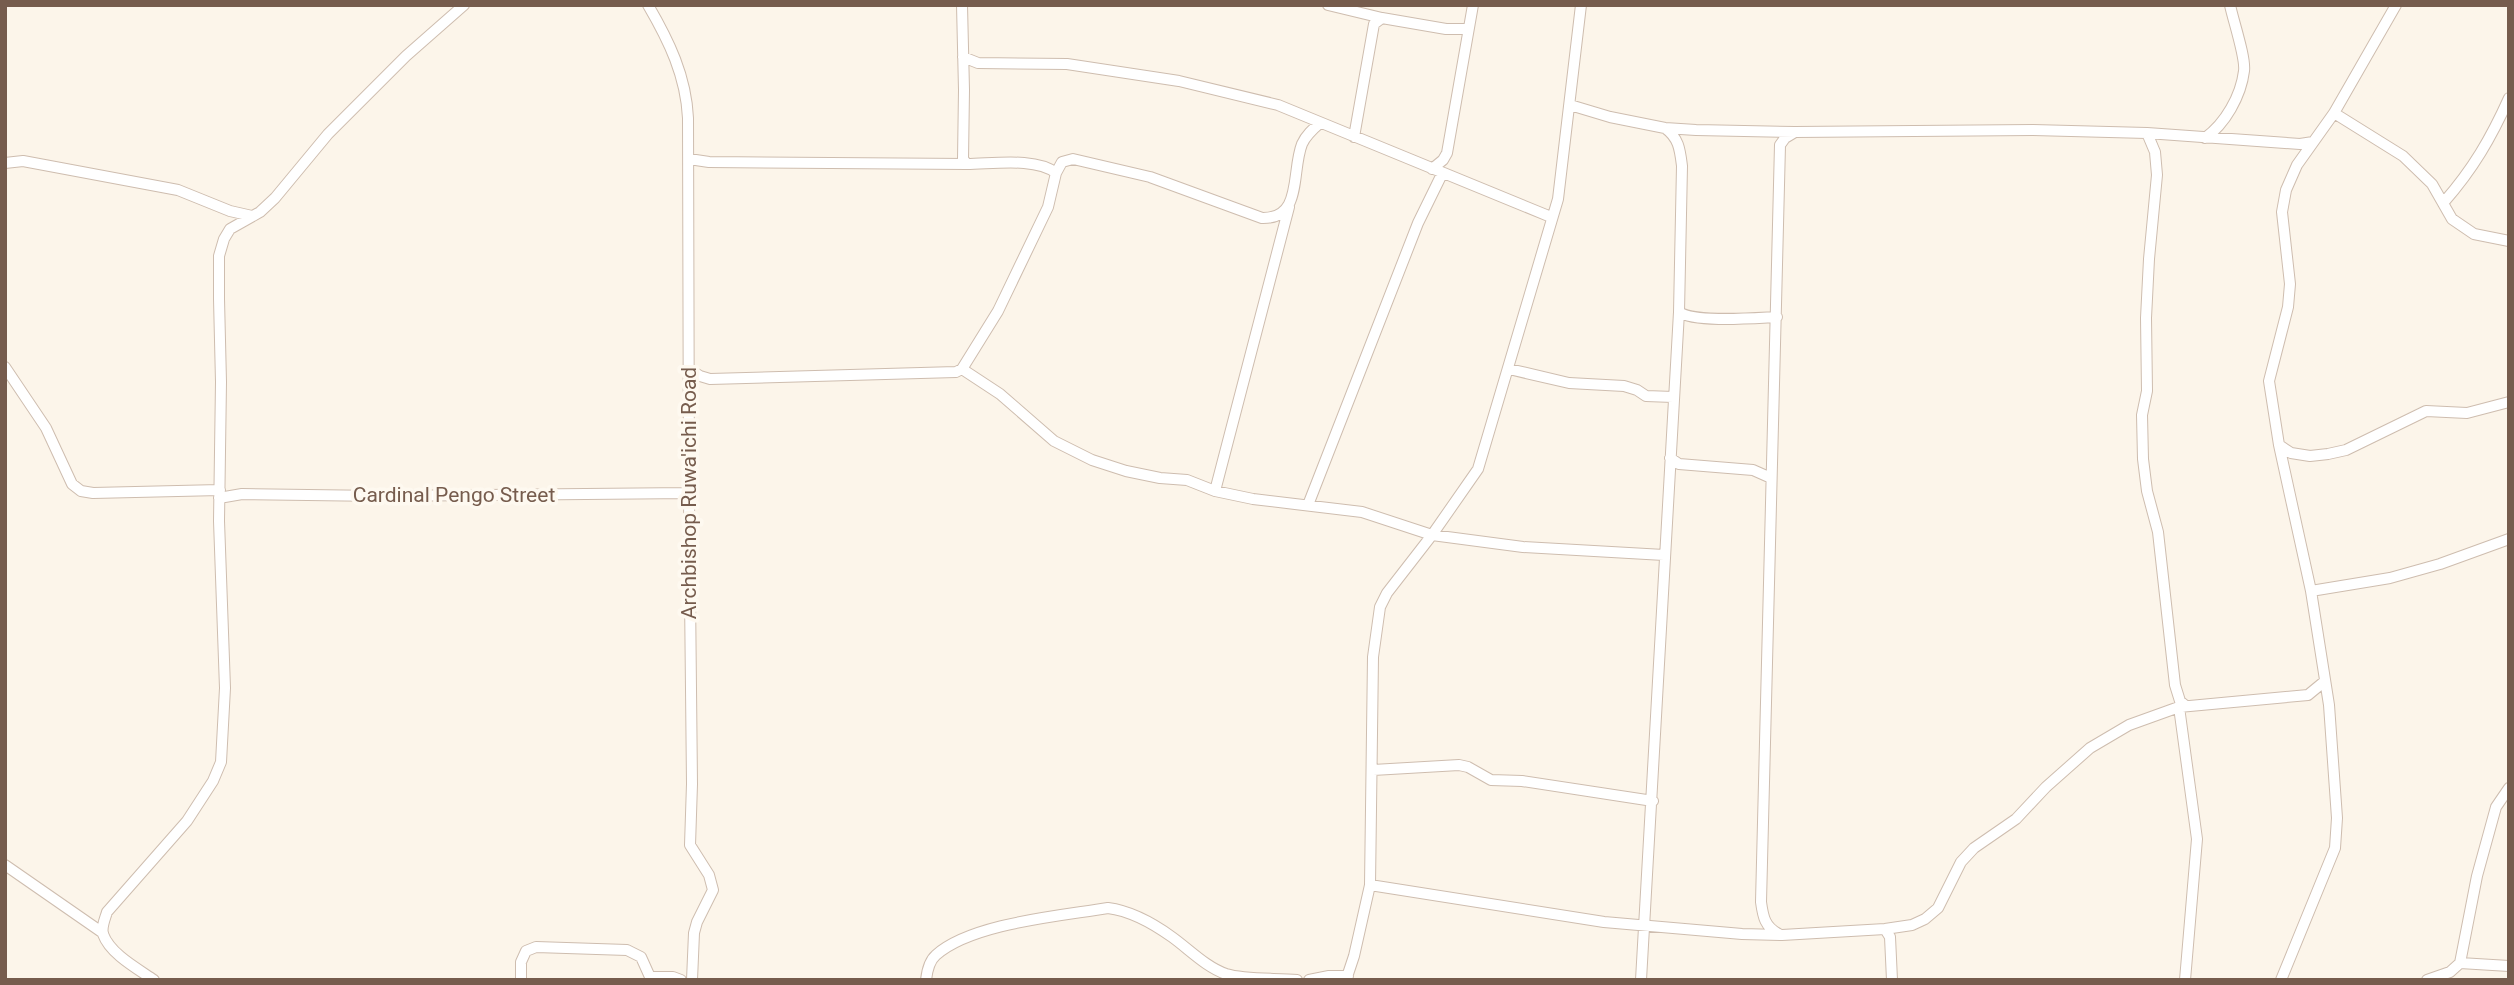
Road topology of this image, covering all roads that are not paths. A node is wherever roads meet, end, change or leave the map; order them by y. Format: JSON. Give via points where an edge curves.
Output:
{"nodes":[{"id":1,"x":464,"y":5,"type":"edge"},
{"id":2,"x":648,"y":5,"type":"edge"},
{"id":3,"x":962,"y":5,"type":"edge"},
{"id":4,"x":1328,"y":5,"type":"edge"},
{"id":5,"x":1472,"y":5,"type":"edge"},
{"id":6,"x":1581,"y":5,"type":"edge"},
{"id":7,"x":2230,"y":5,"type":"edge"},
{"id":8,"x":2396,"y":5,"type":"edge"},
{"id":9,"x":1342,"y":7,"type":"edge"},
{"id":10,"x":1382,"y":18,"type":"junction"},
{"id":11,"x":1467,"y":29,"type":"junction"},
{"id":12,"x":963,"y":57,"type":"junction"},
{"id":13,"x":2509,"y":98,"type":"edge"},
{"id":14,"x":1570,"y":105,"type":"junction"},
{"id":15,"x":2334,"y":113,"type":"junction"},
{"id":16,"x":1320,"y":122,"type":"junction"},
{"id":17,"x":1665,"y":128,"type":"junction"},
{"id":18,"x":1696,"y":130,"type":"junction"},
{"id":19,"x":1771,"y":132,"type":"junction"},
{"id":20,"x":1795,"y":132,"type":"junction"},
{"id":21,"x":2147,"y":133,"type":"junction"},
{"id":22,"x":1354,"y":137,"type":"junction"},
{"id":23,"x":2205,"y":138,"type":"junction"},
{"id":24,"x":2313,"y":142,"type":"junction"},
{"id":25,"x":1679,"y":144,"type":"junction"},
{"id":26,"x":1780,"y":145,"type":"junction"},
{"id":27,"x":689,"y":159,"type":"junction"},
{"id":28,"x":5,"y":163,"type":"edge"},
{"id":29,"x":967,"y":164,"type":"junction"},
{"id":30,"x":1437,"y":171,"type":"junction"},
{"id":31,"x":1056,"y":173,"type":"junction"},
{"id":32,"x":2444,"y":202,"type":"junction"},
{"id":33,"x":1290,"y":204,"type":"junction"},
{"id":34,"x":252,"y":216,"type":"junction"},
{"id":35,"x":1551,"y":217,"type":"junction"},
{"id":36,"x":2509,"y":241,"type":"edge"},
{"id":37,"x":1679,"y":312,"type":"junction"},
{"id":38,"x":1777,"y":317,"type":"junction"},
{"id":39,"x":5,"y":367,"type":"edge"},
{"id":40,"x":689,"y":369,"type":"junction"},
{"id":41,"x":962,"y":369,"type":"junction"},
{"id":42,"x":1509,"y":369,"type":"junction"},
{"id":43,"x":1673,"y":397,"type":"junction"},
{"id":44,"x":2509,"y":402,"type":"edge"},
{"id":45,"x":2279,"y":445,"type":"junction"},
{"id":46,"x":1670,"y":458,"type":"junction"},
{"id":47,"x":1771,"y":478,"type":"junction"},
{"id":48,"x":1215,"y":491,"type":"junction"},
{"id":49,"x":689,"y":493,"type":"junction"},
{"id":50,"x":220,"y":494,"type":"junction"},
{"id":51,"x":1308,"y":505,"type":"junction"},
{"id":52,"x":1432,"y":535,"type":"junction"},
{"id":53,"x":2509,"y":539,"type":"edge"},
{"id":54,"x":1664,"y":555,"type":"junction"},
{"id":55,"x":2311,"y":591,"type":"junction"},
{"id":56,"x":2325,"y":681,"type":"junction"},
{"id":57,"x":2308,"y":695,"type":"junction"},
{"id":58,"x":2329,"y":705,"type":"junction"},
{"id":59,"x":2182,"y":706,"type":"junction"},
{"id":60,"x":1373,"y":770,"type":"junction"},
{"id":61,"x":2509,"y":788,"type":"edge"},
{"id":62,"x":1653,"y":801,"type":"junction"},
{"id":63,"x":5,"y":865,"type":"edge"},
{"id":64,"x":1370,"y":885,"type":"junction"},
{"id":65,"x":1644,"y":926,"type":"junction"},
{"id":66,"x":1885,"y":929,"type":"junction"},
{"id":67,"x":103,"y":933,"type":"junction"},
{"id":68,"x":1782,"y":935,"type":"junction"},
{"id":69,"x":2460,"y":963,"type":"junction"},
{"id":70,"x":2509,"y":966,"type":"edge"},
{"id":71,"x":1347,"y":978,"type":"edge"},
{"id":72,"x":154,"y":980,"type":"edge"},
{"id":73,"x":521,"y":980,"type":"edge"},
{"id":74,"x":681,"y":980,"type":"edge"},
{"id":75,"x":692,"y":980,"type":"edge"},
{"id":76,"x":926,"y":980,"type":"edge"},
{"id":77,"x":1297,"y":980,"type":"edge"},
{"id":78,"x":1309,"y":980,"type":"edge"},
{"id":79,"x":1642,"y":980,"type":"edge"},
{"id":80,"x":1892,"y":980,"type":"edge"},
{"id":81,"x":2185,"y":980,"type":"edge"},
{"id":82,"x":2281,"y":980,"type":"edge"},
{"id":83,"x":2427,"y":980,"type":"edge"}],
"edges":[{"from":1,"to":34,"type":"street","via":[[406,56],[328,134],[275,198]]},
{"from":2,"to":27,"type":"street","name":"Archbishop Ruwa'ichi Road","via":[[682,75]]},
{"from":3,"to":12,"type":"street"},
{"from":4,"to":9,"type":"street"},
{"from":5,"to":11,"type":"street"},
{"from":6,"to":14,"type":"street"},
{"from":7,"to":23,"type":"street","via":[[2245,69],[2223,122]]},
{"from":8,"to":15,"type":"street"},
{"from":9,"to":10,"type":"street"},
{"from":10,"to":11,"type":"street"},
{"from":10,"to":22,"type":"street","via":[[1371,32]]},
{"from":11,"to":30,"type":"street","via":[[1447,153]]},
{"from":12,"to":16,"type":"street","via":[[992,64],[1067,64],[1179,81],[1278,105]]},
{"from":12,"to":29,"type":"street","via":[[961,150]]},
{"from":13,"to":32,"type":"street","via":[[2473,166]]},
{"from":14,"to":17,"type":"street"},
{"from":14,"to":35,"type":"street","via":[[1558,199]]},
{"from":15,"to":24,"type":"street"},
{"from":15,"to":32,"type":"street","via":[[2403,156]]},
{"from":16,"to":22,"type":"street"},
{"from":16,"to":33,"type":"street","via":[[1302,146]]},
{"from":17,"to":18,"type":"street"},
{"from":17,"to":25,"type":"street"},
{"from":18,"to":19,"type":"street"},
{"from":18,"to":25,"type":"street"},
{"from":19,"to":20,"type":"street"},
{"from":19,"to":26,"type":"street"},
{"from":20,"to":21,"type":"street"},
{"from":20,"to":26,"type":"street"},
{"from":21,"to":23,"type":"street"},
{"from":21,"to":59,"type":"street","via":[[2157,175],[2148,271],[2143,459],[2158,532],[2175,685]]},
{"from":22,"to":30,"type":"street"},
{"from":23,"to":24,"type":"street"},
{"from":24,"to":45,"type":"street","via":[[2297,165],[2282,212],[2290,284],[2269,381]]},
{"from":25,"to":37,"type":"street"},
{"from":26,"to":38,"type":"street"},
{"from":27,"to":29,"type":"street"},
{"from":27,"to":40,"type":"street","name":"Archbishop Ruwa'ichi Road"},
{"from":28,"to":34,"type":"street","via":[[23,161],[178,190]]},
{"from":29,"to":31,"type":"street","via":[[1035,164]]},
{"from":30,"to":35,"type":"street"},
{"from":30,"to":51,"type":"street"},
{"from":31,"to":33,"type":"street","via":[[1062,162],[1073,159],[1150,177],[1262,218],[1275,218]]},
{"from":31,"to":41,"type":"street","via":[[1048,207],[999,311]]},
{"from":32,"to":36,"type":"street","via":[[2452,219],[2474,234]]},
{"from":33,"to":48,"type":"street"},
{"from":34,"to":50,"type":"street","via":[[230,229],[219,256]]},
{"from":35,"to":42,"type":"street"},
{"from":37,"to":38,"type":"street","via":[[1710,318]]},
{"from":37,"to":43,"type":"street"},
{"from":38,"to":47,"type":"street"},
{"from":39,"to":50,"type":"street","name":"Cardinal Pengo Street","via":[[46,428],[72,484],[81,491]]},
{"from":40,"to":41,"type":"street","via":[[710,379]]},
{"from":40,"to":49,"type":"street","name":"Archbishop Ruwa'ichi Road"},
{"from":41,"to":48,"type":"street","via":[[1000,394],[1054,441],[1092,460],[1160,478],[1187,480]]},
{"from":42,"to":43,"type":"street","via":[[1569,383],[1623,386],[1646,396]]},
{"from":42,"to":52,"type":"street","via":[[1478,469]]},
{"from":43,"to":46,"type":"street"},
{"from":44,"to":45,"type":"street","via":[[2467,412],[2427,411],[2346,450],[2328,454],[2291,453]]},
{"from":45,"to":55,"type":"street"},
{"from":46,"to":47,"type":"street","via":[[1679,464],[1753,470]]},
{"from":46,"to":54,"type":"street"},
{"from":47,"to":68,"type":"street","via":[[1761,902],[1770,929]]},
{"from":48,"to":51,"type":"street"},
{"from":49,"to":50,"type":"street","name":"Cardinal Pengo Street"},
{"from":49,"to":75,"type":"street","name":"Archbishop Ruwa'ichi Road","via":[[690,845],[713,890],[694,933]]},
{"from":50,"to":67,"type":"street","via":[[225,688],[221,762],[187,821],[107,912]]},
{"from":51,"to":52,"type":"street","via":[[1362,512]]},
{"from":52,"to":54,"type":"street","via":[[1523,548]]},
{"from":52,"to":60,"type":"street","via":[[1380,607],[1373,657]]},
{"from":53,"to":55,"type":"street","via":[[2390,578]]},
{"from":54,"to":62,"type":"street"},
{"from":55,"to":56,"type":"street"},
{"from":56,"to":57,"type":"street"},
{"from":56,"to":58,"type":"street"},
{"from":57,"to":58,"type":"street"},
{"from":57,"to":59,"type":"street"},
{"from":58,"to":82,"type":"street","via":[[2335,848]]},
{"from":59,"to":66,"type":"street","via":[[2129,725],[2090,748],[2016,819],[1973,848],[1938,908],[1912,925]]},
{"from":59,"to":81,"type":"street","via":[[2197,839]]},
{"from":60,"to":62,"type":"street","via":[[1459,765],[1491,780]]},
{"from":60,"to":64,"type":"street"},
{"from":61,"to":69,"type":"street","via":[[2496,807]]},
{"from":62,"to":65,"type":"street"},
{"from":63,"to":67,"type":"street"},
{"from":64,"to":65,"type":"street"},
{"from":64,"to":71,"type":"street"},
{"from":65,"to":68,"type":"street"},
{"from":65,"to":79,"type":"street"},
{"from":66,"to":68,"type":"street"},
{"from":66,"to":80,"type":"street","via":[[1890,937]]},
{"from":67,"to":72,"type":"street","via":[[110,945]]},
{"from":69,"to":70,"type":"street"},
{"from":69,"to":83,"type":"street"},
{"from":71,"to":78,"type":"street"},
{"from":73,"to":74,"type":"street","via":[[526,951],[536,947],[627,950],[641,957],[650,977]]},
{"from":76,"to":77,"type":"street","via":[[935,956],[982,931],[1108,908],[1150,924],[1228,975]]}]}
